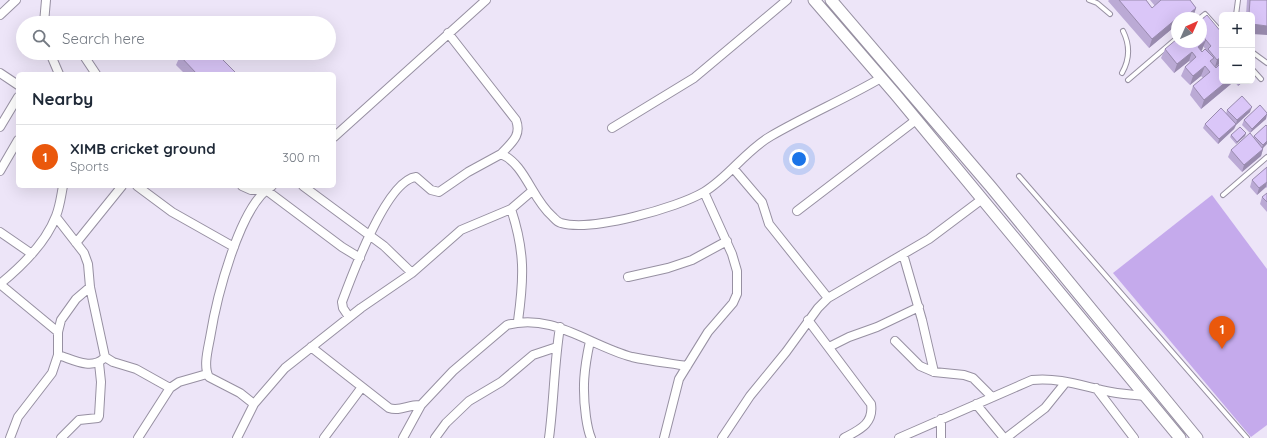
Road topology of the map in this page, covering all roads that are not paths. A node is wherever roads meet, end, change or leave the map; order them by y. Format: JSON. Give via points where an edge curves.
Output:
{"nodes":[{"id":1,"x":16,"y":0,"type":"edge"},
{"id":2,"x":46,"y":0,"type":"edge"},
{"id":3,"x":788,"y":0,"type":"edge"},
{"id":4,"x":814,"y":0,"type":"edge"},
{"id":5,"x":831,"y":0,"type":"edge"},
{"id":6,"x":1089,"y":0,"type":"edge"},
{"id":7,"x":1238,"y":0,"type":"edge"},
{"id":8,"x":483,"y":1,"type":"edge"},
{"id":9,"x":1236,"y":12,"type":"edge"},
{"id":10,"x":1110,"y":14,"type":"dead end"},
{"id":11,"x":0,"y":15,"type":"edge"},
{"id":12,"x":45,"y":16,"type":"edge"},
{"id":13,"x":1207,"y":16,"type":"edge"},
{"id":14,"x":1219,"y":30,"type":"edge"},
{"id":15,"x":1123,"y":31,"type":"dead end"},
{"id":16,"x":448,"y":33,"type":"junction"},
{"id":17,"x":1171,"y":43,"type":"edge"},
{"id":18,"x":1255,"y":54,"type":"edge"},
{"id":19,"x":53,"y":60,"type":"edge"},
{"id":20,"x":87,"y":60,"type":"edge"},
{"id":21,"x":1267,"y":63,"type":"edge"},
{"id":22,"x":58,"y":72,"type":"edge"},
{"id":23,"x":95,"y":72,"type":"edge"},
{"id":24,"x":1255,"y":72,"type":"edge"},
{"id":25,"x":0,"y":73,"type":"edge"},
{"id":26,"x":1122,"y":73,"type":"dead end"},
{"id":27,"x":881,"y":78,"type":"junction"},
{"id":28,"x":1261,"y":79,"type":"dead end"},
{"id":29,"x":1128,"y":80,"type":"dead end"},
{"id":30,"x":16,"y":84,"type":"edge"},
{"id":31,"x":16,"y":100,"type":"edge"},
{"id":32,"x":916,"y":120,"type":"junction"},
{"id":33,"x":0,"y":127,"type":"edge"},
{"id":34,"x":612,"y":128,"type":"dead end"},
{"id":35,"x":336,"y":135,"type":"edge"},
{"id":36,"x":16,"y":143,"type":"edge"},
{"id":37,"x":501,"y":154,"type":"junction"},
{"id":38,"x":1267,"y":157,"type":"edge"},
{"id":39,"x":733,"y":168,"type":"junction"},
{"id":40,"x":0,"y":171,"type":"edge"},
{"id":41,"x":1019,"y":176,"type":"dead end"},
{"id":42,"x":62,"y":188,"type":"edge"},
{"id":43,"x":120,"y":188,"type":"edge"},
{"id":44,"x":140,"y":188,"type":"edge"},
{"id":45,"x":246,"y":188,"type":"edge"},
{"id":46,"x":269,"y":188,"type":"edge"},
{"id":47,"x":306,"y":188,"type":"edge"},
{"id":48,"x":532,"y":191,"type":"junction"},
{"id":49,"x":704,"y":192,"type":"junction"},
{"id":50,"x":1223,"y":195,"type":"dead end"},
{"id":51,"x":982,"y":200,"type":"junction"},
{"id":52,"x":511,"y":209,"type":"junction"},
{"id":53,"x":797,"y":211,"type":"dead end"},
{"id":54,"x":56,"y":217,"type":"junction"},
{"id":55,"x":0,"y":232,"type":"edge"},
{"id":56,"x":368,"y":236,"type":"junction"},
{"id":57,"x":727,"y":240,"type":"junction"},
{"id":58,"x":76,"y":243,"type":"junction"},
{"id":59,"x":234,"y":247,"type":"junction"},
{"id":60,"x":32,"y":254,"type":"junction"},
{"id":61,"x":903,"y":254,"type":"junction"},
{"id":62,"x":360,"y":258,"type":"junction"},
{"id":63,"x":412,"y":273,"type":"junction"},
{"id":64,"x":628,"y":277,"type":"dead end"},
{"id":65,"x":0,"y":284,"type":"edge"},
{"id":66,"x":90,"y":287,"type":"junction"},
{"id":67,"x":828,"y":298,"type":"junction"},
{"id":68,"x":918,"y":307,"type":"junction"},
{"id":69,"x":349,"y":317,"type":"junction"},
{"id":70,"x":808,"y":320,"type":"junction"},
{"id":71,"x":518,"y":322,"type":"junction"},
{"id":72,"x":560,"y":327,"type":"junction"},
{"id":73,"x":58,"y":332,"type":"junction"},
{"id":74,"x":590,"y":341,"type":"junction"},
{"id":75,"x":895,"y":341,"type":"dead end"},
{"id":76,"x":311,"y":347,"type":"junction"},
{"id":77,"x":557,"y":347,"type":"junction"},
{"id":78,"x":829,"y":347,"type":"junction"},
{"id":79,"x":58,"y":354,"type":"junction"},
{"id":80,"x":102,"y":360,"type":"junction"},
{"id":81,"x":687,"y":366,"type":"junction"},
{"id":82,"x":934,"y":372,"type":"junction"},
{"id":83,"x":207,"y":374,"type":"junction"},
{"id":84,"x":1066,"y":382,"type":"junction"},
{"id":85,"x":362,"y":387,"type":"junction"},
{"id":86,"x":170,"y":388,"type":"junction"},
{"id":87,"x":1096,"y":388,"type":"junction"},
{"id":88,"x":1145,"y":396,"type":"junction"},
{"id":89,"x":992,"y":397,"type":"junction"},
{"id":90,"x":254,"y":404,"type":"junction"},
{"id":91,"x":976,"y":404,"type":"junction"},
{"id":92,"x":421,"y":405,"type":"junction"},
{"id":93,"x":940,"y":419,"type":"junction"},
{"id":94,"x":1177,"y":437,"type":"edge"},
{"id":95,"x":10,"y":438,"type":"edge"},
{"id":96,"x":61,"y":438,"type":"edge"},
{"id":97,"x":138,"y":438,"type":"edge"},
{"id":98,"x":237,"y":438,"type":"edge"},
{"id":99,"x":324,"y":438,"type":"edge"},
{"id":100,"x":403,"y":438,"type":"edge"},
{"id":101,"x":435,"y":438,"type":"edge"},
{"id":102,"x":549,"y":438,"type":"edge"},
{"id":103,"x":591,"y":438,"type":"edge"},
{"id":104,"x":664,"y":438,"type":"edge"},
{"id":105,"x":722,"y":438,"type":"edge"},
{"id":106,"x":844,"y":438,"type":"edge"},
{"id":107,"x":899,"y":438,"type":"edge"},
{"id":108,"x":941,"y":438,"type":"edge"},
{"id":109,"x":1005,"y":438,"type":"edge"},
{"id":110,"x":1134,"y":438,"type":"edge"},
{"id":111,"x":1197,"y":438,"type":"edge"},
{"id":112,"x":1247,"y":438,"type":"edge"}],
"edges":[{"from":1,"to":11,"type":"street"},
{"from":2,"to":12,"type":"street"},
{"from":3,"to":34,"type":"street","via":[[694,78]]},
{"from":4,"to":27,"type":"street"},
{"from":5,"to":111,"type":"street","via":[[991,187]]},
{"from":6,"to":10,"type":"lane"},
{"from":7,"to":9,"type":"lane"},
{"from":8,"to":16,"type":"street"},
{"from":13,"to":14,"type":"lane"},
{"from":15,"to":26,"type":"lane","via":[[1128,41],[1129,55]]},
{"from":16,"to":35,"type":"street"},
{"from":16,"to":37,"type":"street","via":[[516,120],[518,133]]},
{"from":17,"to":29,"type":"lane"},
{"from":18,"to":21,"type":"lane"},
{"from":19,"to":22,"type":"street"},
{"from":20,"to":23,"type":"street"},
{"from":24,"to":28,"type":"lane"},
{"from":25,"to":30,"type":"street"},
{"from":27,"to":32,"type":"street"},
{"from":27,"to":39,"type":"street","via":[[770,136]]},
{"from":31,"to":33,"type":"street"},
{"from":32,"to":51,"type":"street"},
{"from":32,"to":53,"type":"street"},
{"from":36,"to":40,"type":"street"},
{"from":37,"to":48,"type":"street","via":[[516,164]]},
{"from":37,"to":56,"type":"street","via":[[439,192],[431,190],[416,178],[405,181]]},
{"from":38,"to":50,"type":"lane"},
{"from":39,"to":49,"type":"street"},
{"from":39,"to":67,"type":"street","via":[[762,202],[769,224]]},
{"from":41,"to":112,"type":"lane"},
{"from":42,"to":54,"type":"street"},
{"from":43,"to":58,"type":"street"},
{"from":44,"to":59,"type":"street","via":[[172,212]]},
{"from":45,"to":46,"type":"street"},
{"from":46,"to":59,"type":"street","via":[[247,218]]},
{"from":46,"to":62,"type":"street","via":[[342,247]]},
{"from":47,"to":56,"type":"street"},
{"from":48,"to":49,"type":"street","via":[[539,203],[559,223],[574,226],[612,222],[666,207]]},
{"from":48,"to":52,"type":"street"},
{"from":49,"to":57,"type":"street"},
{"from":51,"to":61,"type":"street","via":[[929,239]]},
{"from":51,"to":88,"type":"street"},
{"from":52,"to":63,"type":"street","via":[[461,230]]},
{"from":52,"to":71,"type":"street","via":[[521,245],[523,265]]},
{"from":54,"to":58,"type":"street"},
{"from":54,"to":60,"type":"street"},
{"from":55,"to":60,"type":"street"},
{"from":56,"to":62,"type":"street"},
{"from":56,"to":63,"type":"street","via":[[384,246]]},
{"from":57,"to":64,"type":"street","via":[[692,260]]},
{"from":57,"to":81,"type":"street","via":[[737,271],[737,294],[733,303],[708,332]]},
{"from":58,"to":66,"type":"street","via":[[88,264]]},
{"from":59,"to":83,"type":"street","via":[[219,291],[208,349]]},
{"from":60,"to":65,"type":"street"},
{"from":61,"to":67,"type":"street"},
{"from":61,"to":68,"type":"street"},
{"from":62,"to":69,"type":"street","via":[[342,302]]},
{"from":63,"to":69,"type":"street"},
{"from":65,"to":73,"type":"street"},
{"from":66,"to":73,"type":"street","via":[[76,299],[61,320]]},
{"from":66,"to":80,"type":"street"},
{"from":67,"to":70,"type":"street"},
{"from":68,"to":78,"type":"street"},
{"from":68,"to":82,"type":"street"},
{"from":69,"to":76,"type":"street"},
{"from":70,"to":78,"type":"street"},
{"from":70,"to":105,"type":"street","via":[[750,396]]},
{"from":71,"to":72,"type":"street","via":[[537,321]]},
{"from":71,"to":92,"type":"street","via":[[507,325],[485,342]]},
{"from":72,"to":74,"type":"street"},
{"from":72,"to":77,"type":"street"},
{"from":73,"to":79,"type":"street"},
{"from":74,"to":81,"type":"street","via":[[633,357]]},
{"from":74,"to":103,"type":"street","via":[[584,370],[583,394]]},
{"from":75,"to":82,"type":"street","via":[[920,366]]},
{"from":76,"to":85,"type":"street"},
{"from":76,"to":90,"type":"street","via":[[285,368]]},
{"from":77,"to":101,"type":"street","via":[[533,355],[501,382],[469,401],[446,423]]},
{"from":77,"to":102,"type":"street"},
{"from":78,"to":106,"type":"street","via":[[871,404],[869,422]]},
{"from":79,"to":80,"type":"street","via":[[93,364]]},
{"from":79,"to":95,"type":"street","via":[[52,373],[20,413]]},
{"from":80,"to":86,"type":"street","via":[[136,369]]},
{"from":80,"to":96,"type":"street","via":[[100,416],[79,420]]},
{"from":81,"to":104,"type":"street","via":[[679,380]]},
{"from":82,"to":89,"type":"street","via":[[973,378]]},
{"from":83,"to":86,"type":"street","via":[[179,382]]},
{"from":83,"to":90,"type":"street"},
{"from":84,"to":87,"type":"street"},
{"from":84,"to":89,"type":"street","via":[[1044,378],[1032,380]]},
{"from":84,"to":109,"type":"street","via":[[1045,408]]},
{"from":85,"to":92,"type":"street","via":[[394,410],[414,404]]},
{"from":85,"to":99,"type":"street"},
{"from":86,"to":97,"type":"street"},
{"from":87,"to":88,"type":"street"},
{"from":87,"to":110,"type":"street"},
{"from":88,"to":94,"type":"street"},
{"from":89,"to":91,"type":"street"},
{"from":90,"to":98,"type":"street"},
{"from":91,"to":93,"type":"street"},
{"from":91,"to":109,"type":"street"},
{"from":92,"to":100,"type":"street"},
{"from":93,"to":107,"type":"street"},
{"from":93,"to":108,"type":"street"}]}
